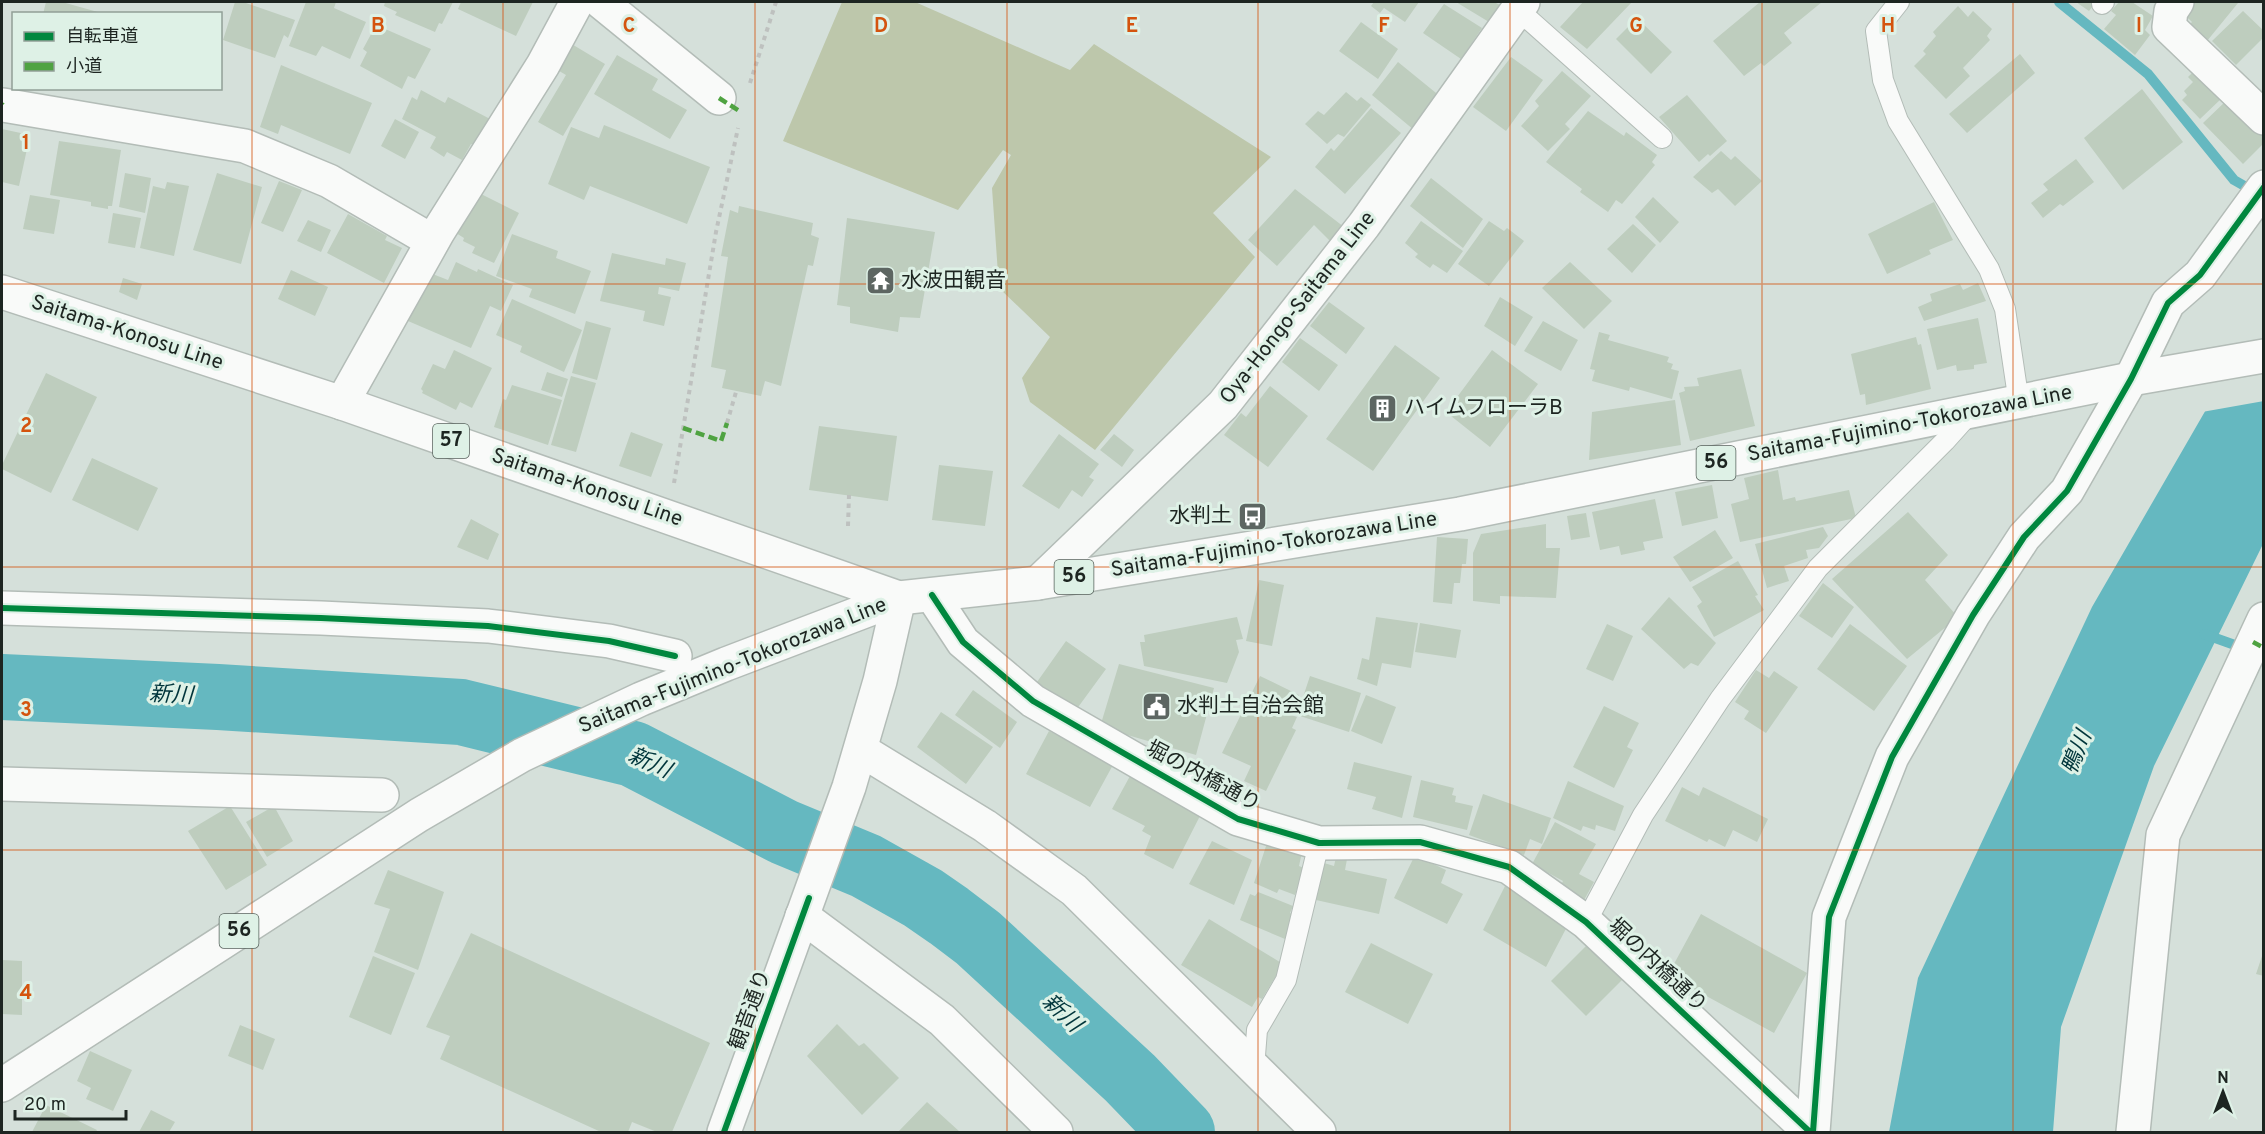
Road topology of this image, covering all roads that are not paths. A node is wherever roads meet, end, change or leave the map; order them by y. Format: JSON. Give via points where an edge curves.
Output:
{"nodes":[{"id":1,"x":577,"y":2,"type":"edge"},
{"id":2,"x":601,"y":2,"type":"edge"},
{"id":3,"x":1899,"y":2,"type":"edge"},
{"id":4,"x":2177,"y":2,"type":"edge"},
{"id":5,"x":1520,"y":5,"type":"edge"},
{"id":6,"x":719,"y":98,"type":"dead end"},
{"id":7,"x":3,"y":105,"type":"dead end"},
{"id":8,"x":2264,"y":118,"type":"edge"},
{"id":9,"x":1662,"y":138,"type":"dead end"},
{"id":10,"x":2264,"y":187,"type":"edge"},
{"id":11,"x":432,"y":242,"type":"junction"},
{"id":12,"x":2,"y":292,"type":"edge"},
{"id":13,"x":2264,"y":356,"type":"edge"},
{"id":14,"x":2131,"y":379,"type":"junction"},
{"id":15,"x":342,"y":403,"type":"junction"},
{"id":16,"x":2019,"y":403,"type":"junction"},
{"id":17,"x":1971,"y":412,"type":"junction"},
{"id":18,"x":1038,"y":583,"type":"junction"},
{"id":19,"x":932,"y":594,"type":"junction"},
{"id":20,"x":899,"y":598,"type":"junction"},
{"id":21,"x":2,"y":609,"type":"edge"},
{"id":22,"x":2264,"y":618,"type":"edge"},
{"id":23,"x":675,"y":656,"type":"dead end"},
{"id":24,"x":861,"y":750,"type":"junction"},
{"id":25,"x":2,"y":784,"type":"edge"},
{"id":26,"x":382,"y":795,"type":"dead end"},
{"id":27,"x":1319,"y":843,"type":"junction"},
{"id":28,"x":806,"y":907,"type":"junction"},
{"id":29,"x":1586,"y":922,"type":"junction"},
{"id":30,"x":1254,"y":1068,"type":"junction"},
{"id":31,"x":2,"y":1085,"type":"edge"},
{"id":32,"x":724,"y":1132,"type":"edge"},
{"id":33,"x":1056,"y":1132,"type":"edge"},
{"id":34,"x":1319,"y":1132,"type":"edge"},
{"id":35,"x":1812,"y":1132,"type":"edge"},
{"id":36,"x":2133,"y":1132,"type":"edge"}],
"edges":[{"from":1,"to":11,"type":"street","via":[[543,65]]},
{"from":2,"to":6,"type":"street"},
{"from":3,"to":16,"type":"lane","via":[[1876,32],[1883,80],[1898,121],[1989,269],[2005,309]]},
{"from":4,"to":8,"type":"street","via":[[2169,27]]},
{"from":5,"to":9,"type":"lane"},
{"from":5,"to":18,"type":"street","name":"Oya-Hongo-Saitama Line","via":[[1364,225],[1223,405]]},
{"from":7,"to":11,"type":"street","via":[[245,146],[329,181]]},
{"from":10,"to":14,"type":"street","via":[[2200,275],[2168,303]]},
{"from":11,"to":15,"type":"street"},
{"from":12,"to":15,"type":"street","name":"Saitama-Konosu Line","number":"57"},
{"from":13,"to":14,"type":"street","name":"Saitama-Fujimino-Tokorozawa Line","number":"56"},
{"from":14,"to":16,"type":"street","name":"Saitama-Fujimino-Tokorozawa Line","number":"56"},
{"from":14,"to":35,"type":"street","via":[[2067,491],[2024,537],[1973,615],[1892,757],[1829,917]]},
{"from":15,"to":20,"type":"street","name":"Saitama-Konosu Line","number":"57"},
{"from":16,"to":17,"type":"street","name":"Saitama-Fujimino-Tokorozawa Line","number":"56"},
{"from":17,"to":18,"type":"street","name":"Saitama-Fujimino-Tokorozawa Line","number":"56","via":[[1460,514]]},
{"from":17,"to":29,"type":"lane","via":[[1818,568],[1720,699],[1643,815]]},
{"from":18,"to":19,"type":"street","name":"Saitama-Fujimino-Tokorozawa Line","number":"56"},
{"from":19,"to":20,"type":"street","name":"Saitama-Fujimino-Tokorozawa Line","number":"56"},
{"from":19,"to":27,"type":"street","name":"堀の内橋通り","via":[[963,642],[1033,701],[1238,819]]},
{"from":20,"to":24,"type":"street","name":"観音通り"},
{"from":20,"to":31,"type":"street","name":"Saitama-Fujimino-Tokorozawa Line","number":"56","via":[[641,699],[477,780]]},
{"from":21,"to":23,"type":"street","via":[[488,626],[609,640]]},
{"from":22,"to":36,"type":"street","via":[[2163,835]]},
{"from":24,"to":28,"type":"street","name":"観音通り"},
{"from":24,"to":30,"type":"street","via":[[985,826],[1074,890]]},
{"from":25,"to":26,"type":"street"},
{"from":27,"to":29,"type":"street","name":"堀の内橋通り","via":[[1420,842],[1509,867]]},
{"from":27,"to":30,"type":"lane","via":[[1286,980],[1257,1030]]},
{"from":28,"to":32,"type":"street","name":"観音通り"},
{"from":28,"to":33,"type":"street","via":[[942,1020]]},
{"from":29,"to":35,"type":"street","name":"堀の内橋通り"},
{"from":30,"to":34,"type":"street"}]}
